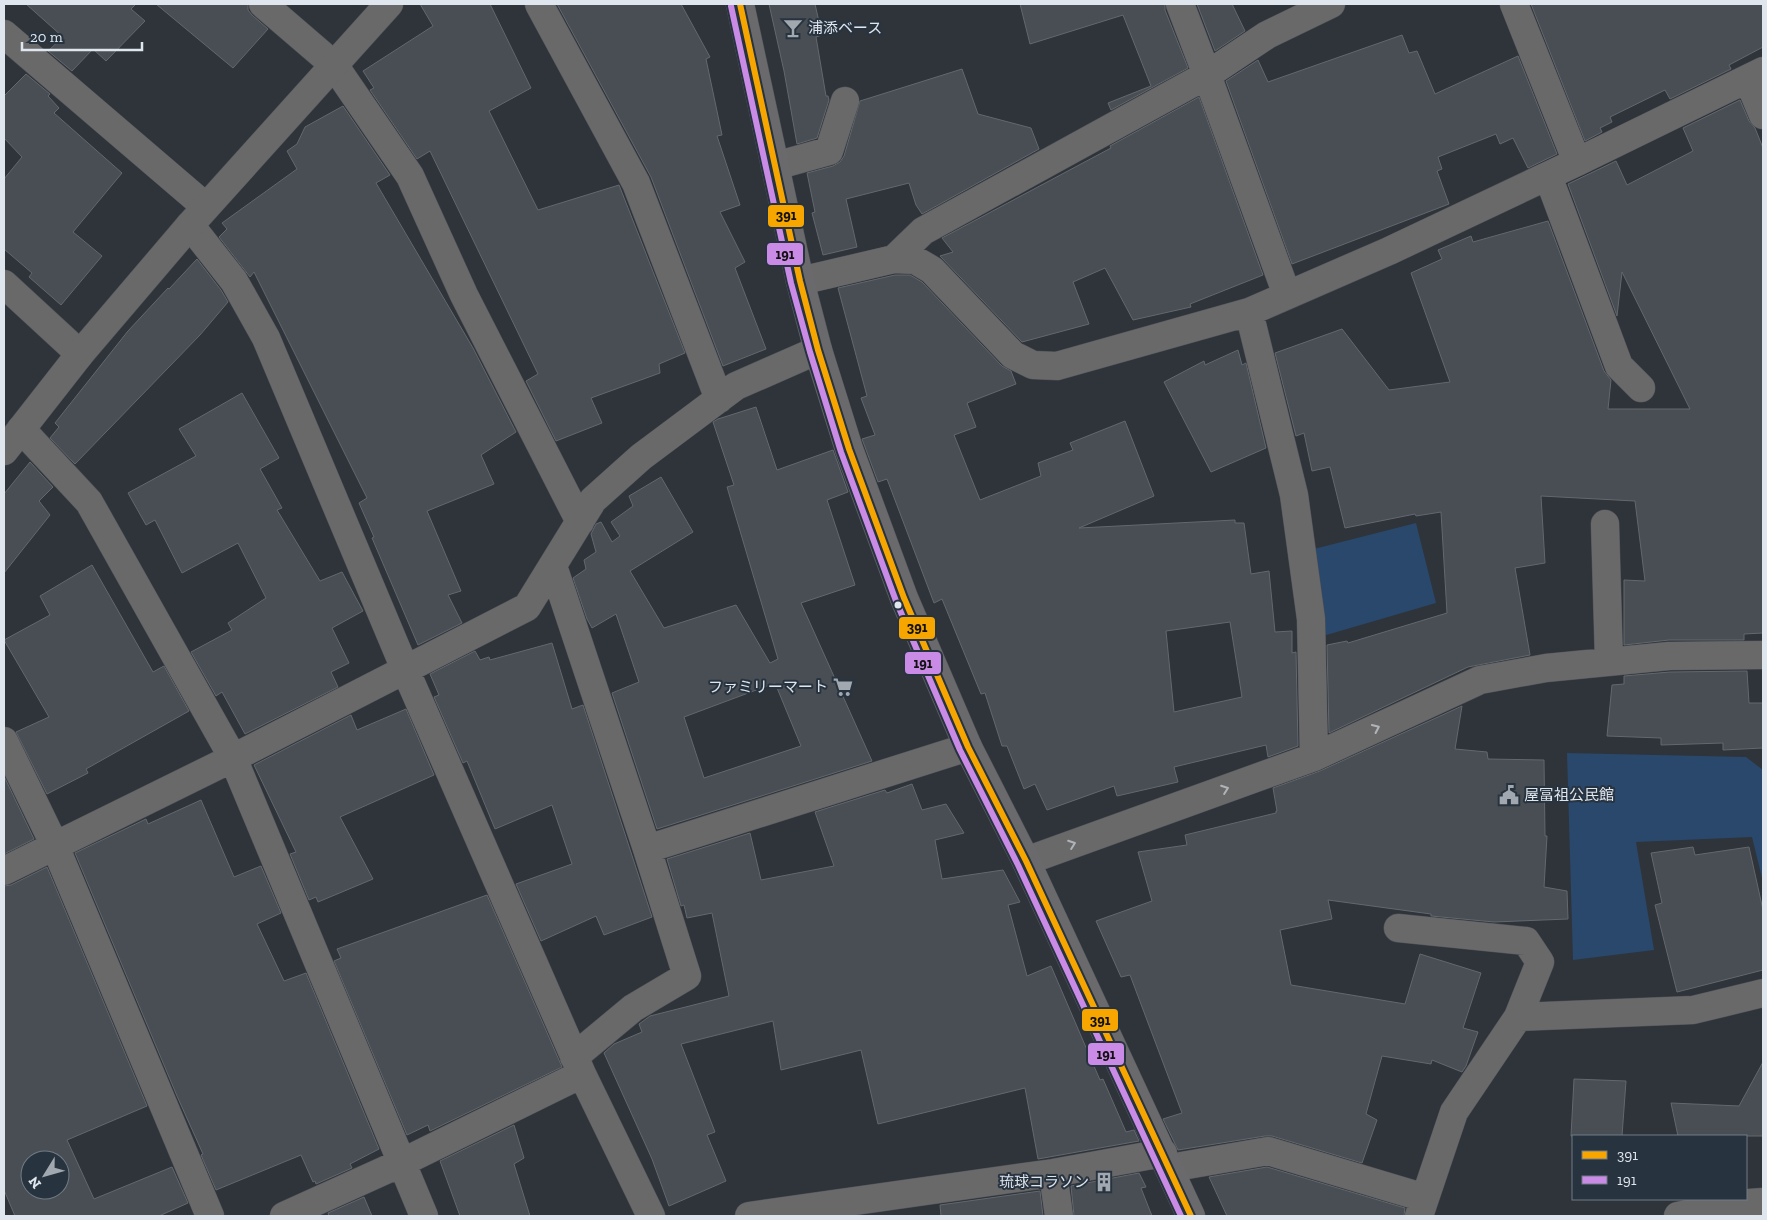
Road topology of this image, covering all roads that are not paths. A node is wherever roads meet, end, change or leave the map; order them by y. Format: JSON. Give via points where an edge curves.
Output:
{"nodes":[{"id":1,"x":263,"y":4,"type":"edge"},
{"id":2,"x":390,"y":4,"type":"edge"},
{"id":3,"x":539,"y":4,"type":"edge"},
{"id":4,"x":740,"y":4,"type":"edge"},
{"id":5,"x":1180,"y":4,"type":"edge"},
{"id":6,"x":1331,"y":4,"type":"edge"},
{"id":7,"x":1514,"y":4,"type":"edge"},
{"id":8,"x":4,"y":34,"type":"edge"},
{"id":9,"x":334,"y":65,"type":"junction"},
{"id":10,"x":1207,"y":75,"type":"junction"},
{"id":11,"x":1755,"y":75,"type":"edge"},
{"id":12,"x":845,"y":101,"type":"dead end"},
{"id":13,"x":1763,"y":115,"type":"edge"},
{"id":14,"x":1578,"y":162,"type":"junction"},
{"id":15,"x":775,"y":166,"type":"junction"},
{"id":16,"x":1548,"y":176,"type":"junction"},
{"id":17,"x":198,"y":216,"type":"junction"},
{"id":18,"x":894,"y":259,"type":"junction"},
{"id":19,"x":800,"y":281,"type":"junction"},
{"id":20,"x":4,"y":284,"type":"edge"},
{"id":21,"x":1287,"y":295,"type":"junction"},
{"id":22,"x":1248,"y":312,"type":"junction"},
{"id":23,"x":818,"y":350,"type":"junction"},
{"id":24,"x":80,"y":354,"type":"junction"},
{"id":25,"x":1641,"y":388,"type":"dead end"},
{"id":26,"x":719,"y":399,"type":"junction"},
{"id":27,"x":22,"y":428,"type":"junction"},
{"id":28,"x":4,"y":451,"type":"edge"},
{"id":29,"x":580,"y":522,"type":"junction"},
{"id":30,"x":1604,"y":524,"type":"dead end"},
{"id":31,"x":553,"y":566,"type":"junction"},
{"id":32,"x":1763,"y":656,"type":"edge"},
{"id":33,"x":1609,"y":662,"type":"junction"},
{"id":34,"x":405,"y":669,"type":"junction"},
{"id":35,"x":4,"y":741,"type":"edge"},
{"id":36,"x":968,"y":747,"type":"junction"},
{"id":37,"x":1314,"y":757,"type":"junction"},
{"id":38,"x":233,"y":758,"type":"junction"},
{"id":39,"x":56,"y":846,"type":"junction"},
{"id":40,"x":647,"y":849,"type":"junction"},
{"id":41,"x":1026,"y":861,"type":"junction"},
{"id":42,"x":4,"y":871,"type":"edge"},
{"id":43,"x":1398,"y":928,"type":"dead end"},
{"id":44,"x":1763,"y":993,"type":"edge"},
{"id":45,"x":1518,"y":1017,"type":"junction"},
{"id":46,"x":578,"y":1065,"type":"junction"},
{"id":47,"x":1166,"y":1160,"type":"junction"},
{"id":48,"x":401,"y":1163,"type":"junction"},
{"id":49,"x":1053,"y":1173,"type":"junction"},
{"id":50,"x":1763,"y":1202,"type":"edge"},
{"id":51,"x":1422,"y":1207,"type":"edge"},
{"id":52,"x":1724,"y":1211,"type":"edge"},
{"id":53,"x":210,"y":1216,"type":"edge"},
{"id":54,"x":284,"y":1216,"type":"edge"},
{"id":55,"x":424,"y":1216,"type":"edge"},
{"id":56,"x":651,"y":1216,"type":"edge"},
{"id":57,"x":749,"y":1216,"type":"edge"},
{"id":58,"x":1059,"y":1216,"type":"edge"},
{"id":59,"x":1191,"y":1216,"type":"edge"},
{"id":60,"x":1678,"y":1216,"type":"edge"}],
"edges":[{"from":1,"to":9,"type":"street"},
{"from":2,"to":9,"type":"street"},
{"from":3,"to":26,"type":"street","via":[[636,183]]},
{"from":4,"to":15,"type":"main road"},
{"from":5,"to":10,"type":"street"},
{"from":6,"to":10,"type":"street","via":[[1267,36]]},
{"from":7,"to":14,"type":"street"},
{"from":8,"to":17,"type":"street"},
{"from":9,"to":17,"type":"street"},
{"from":9,"to":29,"type":"street","via":[[410,176],[464,295]]},
{"from":10,"to":18,"type":"street","via":[[923,231]]},
{"from":10,"to":21,"type":"street"},
{"from":11,"to":13,"type":"street"},
{"from":11,"to":14,"type":"street"},
{"from":12,"to":15,"type":"street","via":[[830,151]]},
{"from":14,"to":16,"type":"street"},
{"from":15,"to":19,"type":"main road"},
{"from":16,"to":21,"type":"street"},
{"from":16,"to":25,"type":"street","via":[[1619,366]]},
{"from":17,"to":24,"type":"street"},
{"from":17,"to":34,"type":"street","via":[[266,338]]},
{"from":18,"to":19,"type":"street"},
{"from":18,"to":22,"type":"street","via":[[915,260],[932,270],[1013,355],[1033,365],[1057,366]]},
{"from":19,"to":23,"type":"main road"},
{"from":20,"to":24,"type":"street"},
{"from":21,"to":22,"type":"street"},
{"from":22,"to":37,"type":"street","via":[[1294,495],[1311,619]]},
{"from":23,"to":26,"type":"street","via":[[736,386]]},
{"from":23,"to":36,"type":"main road","via":[[848,449],[904,598]]},
{"from":24,"to":27,"type":"street"},
{"from":26,"to":29,"type":"street","via":[[641,456],[593,500]]},
{"from":27,"to":28,"type":"street"},
{"from":27,"to":38,"type":"street","via":[[88,502]]},
{"from":29,"to":31,"type":"street"},
{"from":30,"to":33,"type":"street"},
{"from":31,"to":34,"type":"street","via":[[527,607]]},
{"from":31,"to":40,"type":"street"},
{"from":32,"to":33,"type":"street","via":[[1669,656]]},
{"from":37,"to":33,"type":"street","one_way":true,"via":[[1480,680],[1546,668]]},
{"from":34,"to":38,"type":"street"},
{"from":34,"to":46,"type":"street"},
{"from":35,"to":39,"type":"street"},
{"from":36,"to":40,"type":"street"},
{"from":36,"to":41,"type":"main road"},
{"from":41,"to":37,"type":"street","one_way":true},
{"from":38,"to":39,"type":"street"},
{"from":38,"to":48,"type":"street"},
{"from":39,"to":42,"type":"street"},
{"from":39,"to":53,"type":"street"},
{"from":40,"to":46,"type":"street","via":[[686,976],[633,1008]]},
{"from":41,"to":47,"type":"main road"},
{"from":43,"to":45,"type":"street","via":[[1526,941],[1540,962]]},
{"from":44,"to":45,"type":"street","via":[[1693,1010]]},
{"from":45,"to":51,"type":"street","via":[[1454,1112]]},
{"from":46,"to":48,"type":"street"},
{"from":46,"to":56,"type":"street"},
{"from":47,"to":49,"type":"street"},
{"from":47,"to":51,"type":"street","via":[[1268,1152]]},
{"from":47,"to":59,"type":"main road"},
{"from":48,"to":54,"type":"street"},
{"from":48,"to":55,"type":"street"},
{"from":49,"to":57,"type":"street"},
{"from":49,"to":58,"type":"street"},
{"from":50,"to":52,"type":"street","via":[[1735,1204]]},
{"from":52,"to":60,"type":"street"}]}
